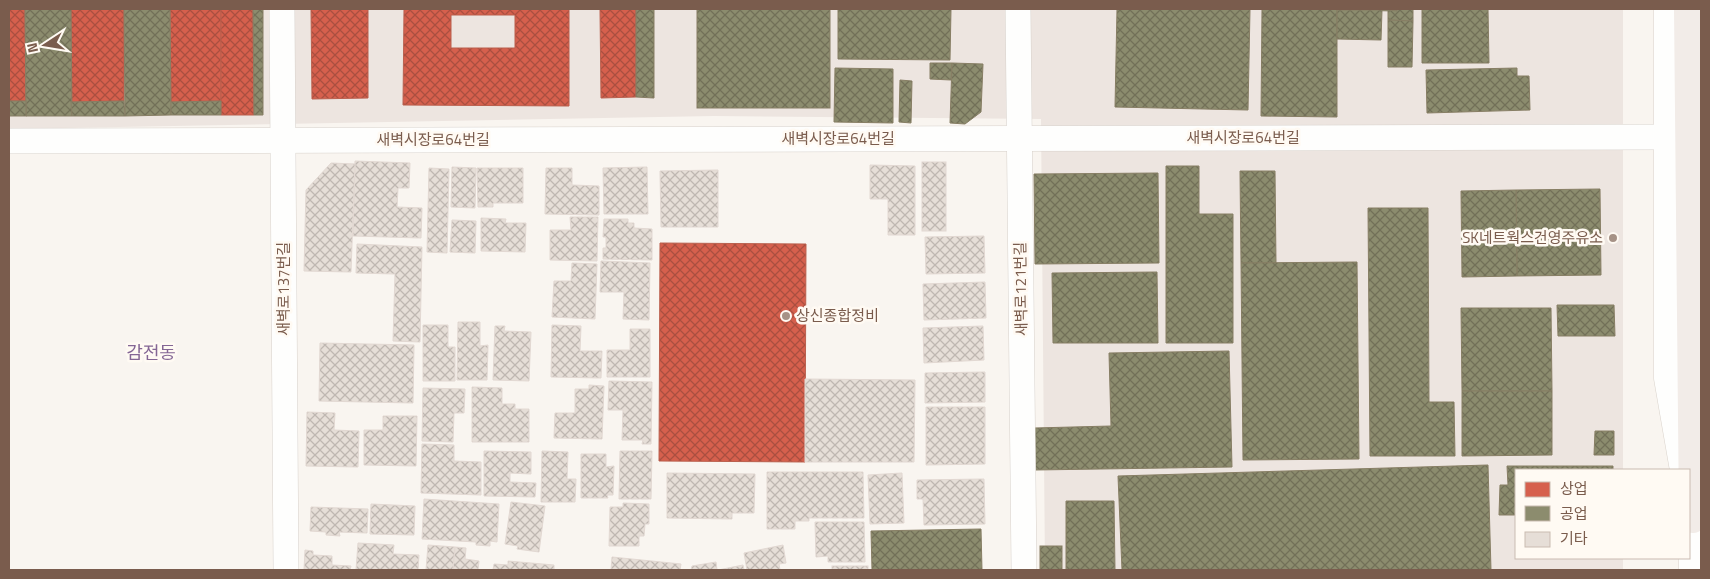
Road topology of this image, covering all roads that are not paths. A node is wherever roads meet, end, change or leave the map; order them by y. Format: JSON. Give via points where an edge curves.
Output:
{"nodes":[{"id":1,"x":282,"y":9,"type":"edge"},
{"id":2,"x":1018,"y":9,"type":"edge"},
{"id":3,"x":1668,"y":9,"type":"edge"},
{"id":4,"x":1688,"y":9,"type":"edge"},
{"id":5,"x":1668,"y":137,"type":"junction"},
{"id":6,"x":1019,"y":139,"type":"junction"},
{"id":7,"x":283,"y":140,"type":"junction"},
{"id":8,"x":9,"y":141,"type":"edge"},
{"id":9,"x":1701,"y":467,"type":"edge"},
{"id":10,"x":1684,"y":469,"type":"edge"},
{"id":11,"x":1691,"y":507,"type":"edge"},
{"id":12,"x":286,"y":570,"type":"edge"},
{"id":13,"x":1024,"y":570,"type":"edge"},
{"id":14,"x":1693,"y":570,"type":"edge"}],
"edges":[{"from":1,"to":7,"type":"street","name":"새벽로137번길"},
{"from":2,"to":6,"type":"street","name":"새벽로121번길"},
{"from":3,"to":5,"type":"main road"},
{"from":4,"to":11,"type":"highway"},
{"from":5,"to":6,"type":"street","name":"새벽시장로64번길"},
{"from":5,"to":10,"type":"main road","via":[[1668,378]]},
{"from":6,"to":7,"type":"street","name":"새벽시장로64번길"},
{"from":6,"to":13,"type":"street","name":"새벽로121번길"},
{"from":7,"to":8,"type":"street","name":"새벽시장로64번길"},
{"from":7,"to":12,"type":"street","name":"새벽로137번길"},
{"from":9,"to":11,"type":"main road"},
{"from":11,"to":14,"type":"main road"}]}
